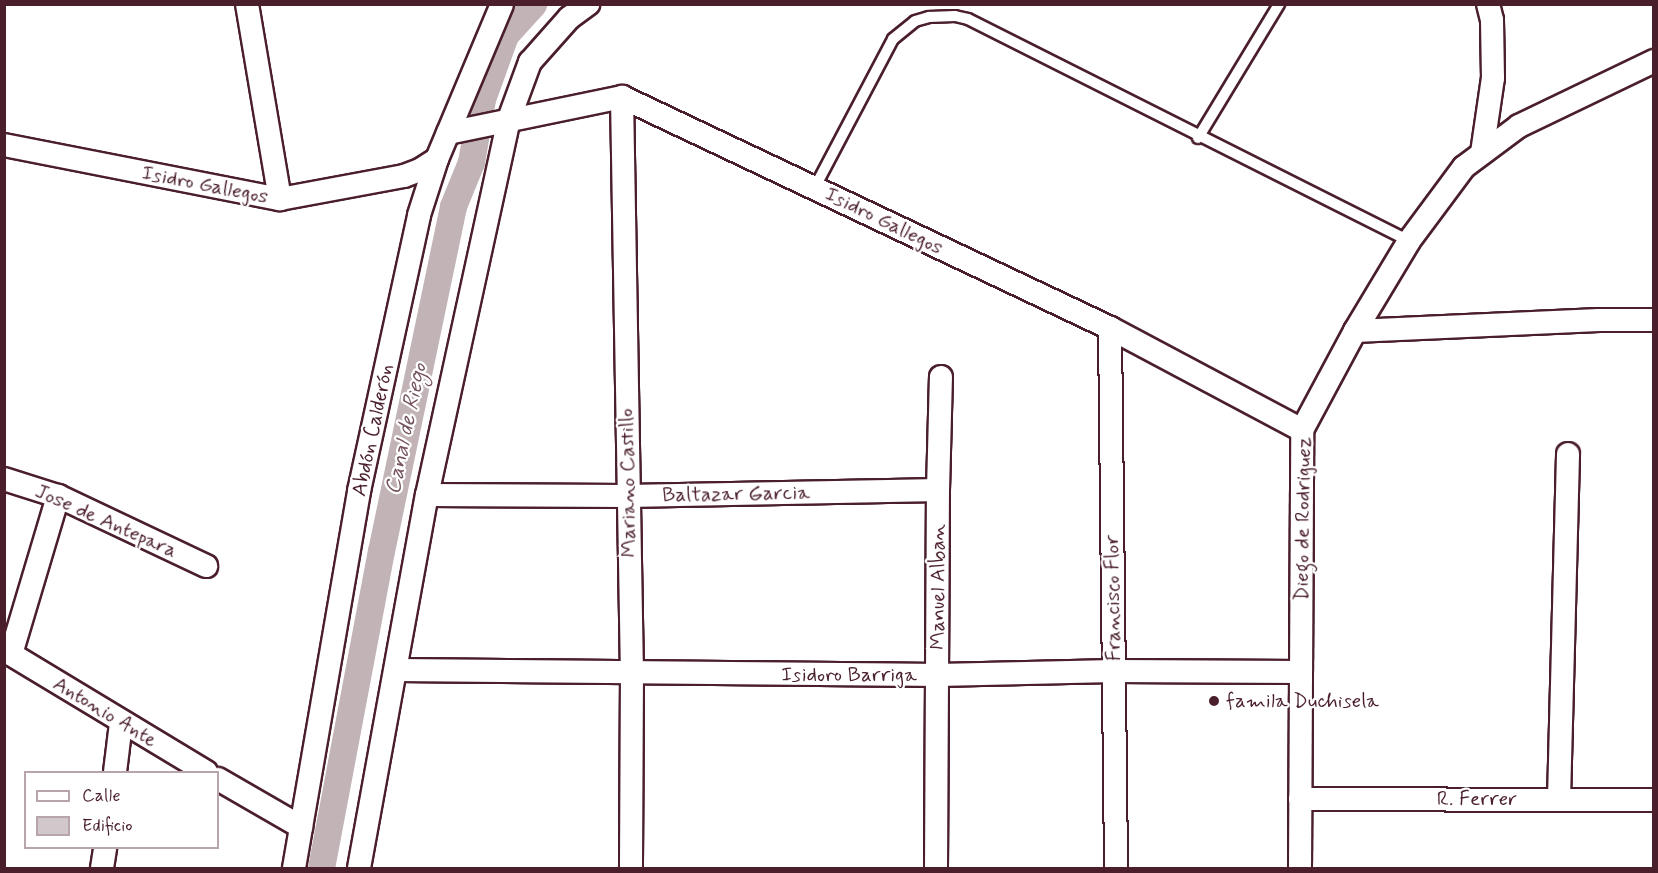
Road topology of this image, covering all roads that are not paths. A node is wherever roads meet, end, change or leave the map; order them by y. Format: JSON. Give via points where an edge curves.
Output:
{"nodes":[{"id":1,"x":248,"y":4,"type":"edge"},
{"id":2,"x":502,"y":4,"type":"edge"},
{"id":3,"x":588,"y":4,"type":"edge"},
{"id":4,"x":1279,"y":4,"type":"edge"},
{"id":5,"x":1488,"y":4,"type":"edge"},
{"id":6,"x":1653,"y":61,"type":"edge"},
{"id":7,"x":622,"y":97,"type":"junction"},
{"id":8,"x":504,"y":120,"type":"junction"},
{"id":9,"x":451,"y":132,"type":"junction"},
{"id":10,"x":1198,"y":138,"type":"junction"},
{"id":11,"x":4,"y":145,"type":"edge"},
{"id":12,"x":1482,"y":153,"type":"junction"},
{"id":13,"x":437,"y":159,"type":"junction"},
{"id":14,"x":815,"y":187,"type":"junction"},
{"id":15,"x":280,"y":200,"type":"junction"},
{"id":16,"x":1409,"y":241,"type":"junction"},
{"id":17,"x":1653,"y":320,"type":"edge"},
{"id":18,"x":1110,"y":328,"type":"junction"},
{"id":19,"x":1355,"y":331,"type":"junction"},
{"id":20,"x":941,"y":377,"type":"dead end"},
{"id":21,"x":1302,"y":430,"type":"junction"},
{"id":22,"x":1568,"y":454,"type":"dead end"},
{"id":23,"x":4,"y":479,"type":"edge"},
{"id":24,"x":938,"y":490,"type":"junction"},
{"id":25,"x":427,"y":495,"type":"junction"},
{"id":26,"x":58,"y":496,"type":"junction"},
{"id":27,"x":627,"y":496,"type":"junction"},
{"id":28,"x":206,"y":566,"type":"dead end"},
{"id":29,"x":8,"y":652,"type":"edge"},
{"id":30,"x":397,"y":670,"type":"junction"},
{"id":31,"x":1114,"y":671,"type":"junction"},
{"id":32,"x":1301,"y":672,"type":"junction"},
{"id":33,"x":632,"y":673,"type":"junction"},
{"id":34,"x":938,"y":675,"type":"junction"},
{"id":35,"x":122,"y":723,"type":"junction"},
{"id":36,"x":115,"y":771,"type":"edge"},
{"id":37,"x":204,"y":771,"type":"edge"},
{"id":38,"x":219,"y":780,"type":"edge"},
{"id":39,"x":1300,"y":799,"type":"junction"},
{"id":40,"x":1559,"y":799,"type":"junction"},
{"id":41,"x":1653,"y":800,"type":"edge"},
{"id":42,"x":301,"y":827,"type":"junction"},
{"id":43,"x":105,"y":849,"type":"edge"},
{"id":44,"x":102,"y":868,"type":"edge"},
{"id":45,"x":294,"y":868,"type":"edge"},
{"id":46,"x":359,"y":868,"type":"edge"},
{"id":47,"x":631,"y":868,"type":"edge"},
{"id":48,"x":936,"y":868,"type":"edge"},
{"id":49,"x":1116,"y":868,"type":"edge"},
{"id":50,"x":1299,"y":868,"type":"edge"}],
"edges":[{"from":1,"to":15,"type":"street"},
{"from":2,"to":9,"type":"street","name":"Abdón Calderón"},
{"from":3,"to":8,"type":"street","via":[[569,18],[530,62]]},
{"from":4,"to":10,"type":"lane"},
{"from":5,"to":12,"type":"street","via":[[1493,78]]},
{"from":6,"to":12,"type":"street","name":"Diego de Rodriguez","via":[[1520,126]]},
{"from":7,"to":8,"type":"street"},
{"from":7,"to":14,"type":"street","name":"Isidro Gallegos"},
{"from":7,"to":27,"type":"street","name":"Mariano Castillo"},
{"from":8,"to":9,"type":"street"},
{"from":8,"to":25,"type":"street"},
{"from":9,"to":13,"type":"street","name":"Abdón Calderón"},
{"from":10,"to":14,"type":"lane","via":[[968,20],[955,16],[928,17],[915,21],[893,39]]},
{"from":10,"to":16,"type":"lane"},
{"from":11,"to":15,"type":"street","name":"Isidro Gallegos"},
{"from":12,"to":16,"type":"street","name":"Diego de Rodriguez","via":[[1464,167]]},
{"from":13,"to":15,"type":"street","name":"Isidro Gallegos","via":[[404,176]]},
{"from":13,"to":42,"type":"street","name":"Abdón Calderón","via":[[419,215],[360,491]]},
{"from":14,"to":18,"type":"street","name":"Isidro Gallegos"},
{"from":16,"to":19,"type":"street","name":"Diego de Rodriguez"},
{"from":17,"to":19,"type":"street"},
{"from":18,"to":21,"type":"street","name":"Isidro Gallegos"},
{"from":18,"to":31,"type":"street","name":"Francisco Flor"},
{"from":19,"to":21,"type":"street","name":"Diego de Rodriguez"},
{"from":20,"to":24,"type":"street","name":"Manuel Alban"},
{"from":21,"to":32,"type":"street","name":"Diego de Rodriguez"},
{"from":22,"to":40,"type":"street"},
{"from":23,"to":26,"type":"street","name":"Jose de Antepara"},
{"from":24,"to":27,"type":"street","name":"Baltazar Garcia"},
{"from":24,"to":34,"type":"street","name":"Manuel Alban"},
{"from":25,"to":27,"type":"street","name":"Baltazar Garcia"},
{"from":25,"to":30,"type":"street"},
{"from":26,"to":28,"type":"street","name":"Jose de Antepara"},
{"from":26,"to":29,"type":"street"},
{"from":27,"to":33,"type":"street","name":"Mariano Castillo"},
{"from":29,"to":35,"type":"street","name":"Antonio Ante"},
{"from":30,"to":33,"type":"street","name":"Isidoro Barriga"},
{"from":30,"to":46,"type":"street"},
{"from":31,"to":32,"type":"street","name":"Isidoro Barriga"},
{"from":31,"to":34,"type":"street","name":"Isidoro Barriga"},
{"from":31,"to":49,"type":"street","name":"Francisco Flor"},
{"from":32,"to":39,"type":"street","name":"Diego de Rodriguez"},
{"from":33,"to":34,"type":"street","name":"Isidoro Barriga"},
{"from":33,"to":47,"type":"street","name":"Mariano Castillo"},
{"from":34,"to":48,"type":"street","name":"Manuel Alban"},
{"from":35,"to":36,"type":"street"},
{"from":35,"to":37,"type":"street","name":"Antonio Ante"},
{"from":38,"to":42,"type":"street"},
{"from":39,"to":40,"type":"street","name":"R. Ferrer"},
{"from":39,"to":50,"type":"street","name":"Diego de Rodriguez"},
{"from":40,"to":41,"type":"street","name":"R. Ferrer"},
{"from":42,"to":45,"type":"street","name":"Abdón Calderón"},
{"from":43,"to":44,"type":"street"}]}
